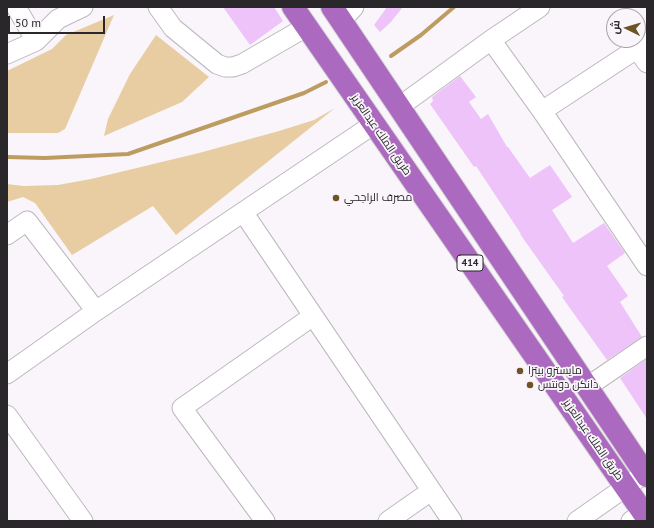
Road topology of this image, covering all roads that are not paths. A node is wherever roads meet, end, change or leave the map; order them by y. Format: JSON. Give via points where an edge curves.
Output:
{"nodes":[{"id":1,"x":16,"y":7,"type":"edge"},
{"id":2,"x":83,"y":7,"type":"edge"},
{"id":3,"x":158,"y":7,"type":"edge"},
{"id":4,"x":293,"y":7,"type":"edge"},
{"id":5,"x":540,"y":7,"type":"edge"},
{"id":6,"x":342,"y":12,"type":"edge"},
{"id":7,"x":306,"y":27,"type":"junction"},
{"id":8,"x":491,"y":40,"type":"junction"},
{"id":9,"x":36,"y":41,"type":"junction"},
{"id":10,"x":644,"y":51,"type":"edge"},
{"id":11,"x":7,"y":54,"type":"edge"},
{"id":12,"x":399,"y":107,"type":"junction"},
{"id":13,"x":542,"y":111,"type":"junction"},
{"id":14,"x":374,"y":124,"type":"junction"},
{"id":15,"x":243,"y":212,"type":"junction"},
{"id":16,"x":7,"y":235,"type":"edge"},
{"id":17,"x":647,"y":266,"type":"edge"},
{"id":18,"x":96,"y":311,"type":"junction"},
{"id":19,"x":313,"y":316,"type":"junction"},
{"id":20,"x":647,"y":346,"type":"edge"},
{"id":21,"x":7,"y":374,"type":"edge"},
{"id":22,"x":587,"y":387,"type":"junction"},
{"id":23,"x":7,"y":415,"type":"edge"},
{"id":24,"x":646,"y":474,"type":"edge"},
{"id":25,"x":623,"y":489,"type":"junction"},
{"id":26,"x":431,"y":491,"type":"junction"},
{"id":27,"x":641,"y":516,"type":"edge"},
{"id":28,"x":83,"y":521,"type":"edge"},
{"id":29,"x":266,"y":521,"type":"edge"},
{"id":30,"x":388,"y":521,"type":"edge"},
{"id":31,"x":452,"y":521,"type":"edge"},
{"id":32,"x":577,"y":521,"type":"edge"}],
"edges":[{"from":1,"to":9,"type":"street"},
{"from":2,"to":9,"type":"street","via":[[58,18]]},
{"from":3,"to":7,"type":"street","via":[[173,28],[217,64],[225,67],[242,64]]},
{"from":4,"to":7,"type":"highway","name":"طريق الملك عبدالعزيز","number":"414"},
{"from":5,"to":8,"type":"street"},
{"from":6,"to":12,"type":"highway","number":"414"},
{"from":7,"to":14,"type":"highway","name":"طريق الملك عبدالعزيز","number":"414"},
{"from":8,"to":12,"type":"street"},
{"from":8,"to":13,"type":"street"},
{"from":9,"to":11,"type":"street"},
{"from":10,"to":13,"type":"street"},
{"from":12,"to":22,"type":"highway","number":"414"},
{"from":13,"to":17,"type":"street"},
{"from":14,"to":15,"type":"street"},
{"from":14,"to":25,"type":"highway","name":"طريق الملك عبدالعزيز","number":"414"},
{"from":15,"to":18,"type":"street"},
{"from":15,"to":19,"type":"street"},
{"from":16,"to":18,"type":"street","via":[[27,221]]},
{"from":18,"to":21,"type":"street"},
{"from":19,"to":26,"type":"street"},
{"from":19,"to":29,"type":"street","via":[[182,408]]},
{"from":20,"to":22,"type":"street"},
{"from":22,"to":24,"type":"highway","number":"414"},
{"from":23,"to":28,"type":"street"},
{"from":24,"to":25,"type":"street"},
{"from":25,"to":27,"type":"highway","name":"طريق الملك عبدالعزيز","number":"414"},
{"from":25,"to":32,"type":"street"},
{"from":26,"to":30,"type":"street"},
{"from":26,"to":31,"type":"street"}]}
